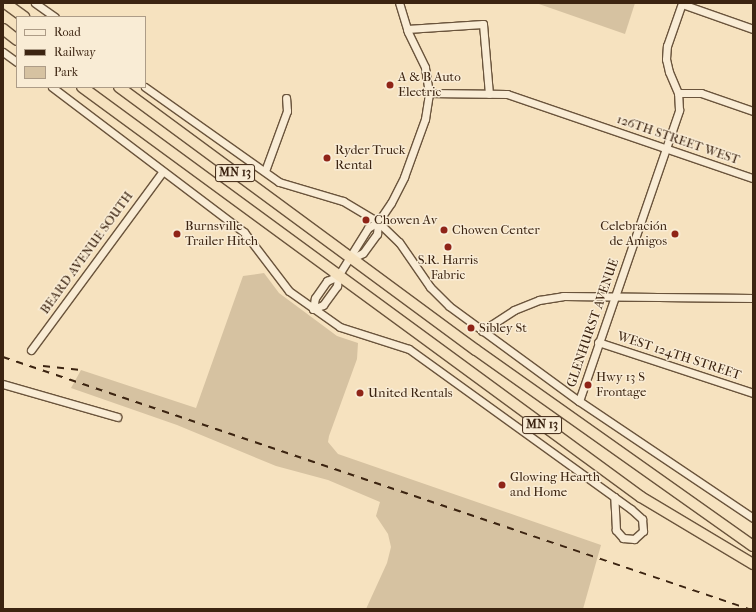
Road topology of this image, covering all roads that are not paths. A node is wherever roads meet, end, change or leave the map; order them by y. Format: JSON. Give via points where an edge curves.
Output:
{"nodes":[{"id":1,"x":5,"y":3,"type":"edge"},
{"id":2,"x":35,"y":3,"type":"edge"},
{"id":3,"x":399,"y":3,"type":"edge"},
{"id":4,"x":682,"y":4,"type":"edge"},
{"id":5,"x":23,"y":16,"type":"edge"},
{"id":6,"x":54,"y":16,"type":"edge"},
{"id":7,"x":3,"y":29,"type":"edge"},
{"id":8,"x":407,"y":29,"type":"junction"},
{"id":9,"x":753,"y":29,"type":"edge"},
{"id":10,"x":16,"y":39,"type":"edge"},
{"id":11,"x":3,"y":52,"type":"edge"},
{"id":12,"x":16,"y":61,"type":"edge"},
{"id":13,"x":53,"y":88,"type":"edge"},
{"id":14,"x":83,"y":88,"type":"edge"},
{"id":15,"x":120,"y":88,"type":"edge"},
{"id":16,"x":146,"y":88,"type":"edge"},
{"id":17,"x":429,"y":93,"type":"junction"},
{"id":18,"x":678,"y":93,"type":"junction"},
{"id":19,"x":489,"y":94,"type":"junction"},
{"id":20,"x":286,"y":98,"type":"dead end"},
{"id":21,"x":753,"y":111,"type":"edge"},
{"id":22,"x":666,"y":148,"type":"junction"},
{"id":23,"x":163,"y":171,"type":"junction"},
{"id":24,"x":265,"y":171,"type":"junction"},
{"id":25,"x":753,"y":178,"type":"edge"},
{"id":26,"x":378,"y":222,"type":"junction"},
{"id":27,"x":351,"y":259,"type":"junction"},
{"id":28,"x":338,"y":276,"type":"junction"},
{"id":29,"x":614,"y":296,"type":"junction"},
{"id":30,"x":753,"y":298,"type":"edge"},
{"id":31,"x":313,"y":309,"type":"junction"},
{"id":32,"x":482,"y":331,"type":"junction"},
{"id":33,"x":598,"y":342,"type":"junction"},
{"id":34,"x":31,"y":350,"type":"dead end"},
{"id":35,"x":3,"y":384,"type":"edge"},
{"id":36,"x":753,"y":394,"type":"edge"},
{"id":37,"x":579,"y":401,"type":"junction"},
{"id":38,"x":117,"y":417,"type":"dead end"},
{"id":39,"x":614,"y":497,"type":"junction"},
{"id":40,"x":753,"y":518,"type":"edge"},
{"id":41,"x":753,"y":546,"type":"edge"},
{"id":42,"x":753,"y":564,"type":"edge"}],
"edges":[{"from":1,"to":5,"type":"highway"},
{"from":2,"to":6,"type":"street"},
{"from":3,"to":8,"type":"street"},
{"from":4,"to":9,"type":"street"},
{"from":4,"to":18,"type":"street","name":"GLENHURST AVENUE","via":[[667,46],[666,59]]},
{"from":7,"to":10,"type":"highway"},
{"from":8,"to":17,"type":"street","via":[[425,67]]},
{"from":8,"to":19,"type":"street","via":[[483,24]]},
{"from":11,"to":12,"type":"street"},
{"from":13,"to":23,"type":"street"},
{"from":14,"to":28,"type":"highway","number":"MN 13"},
{"from":15,"to":27,"type":"highway","number":"MN 13"},
{"from":16,"to":24,"type":"street"},
{"from":17,"to":19,"type":"street","name":"126TH STREET WEST"},
{"from":17,"to":26,"type":"street","via":[[425,119],[404,177]]},
{"from":18,"to":21,"type":"street","via":[[701,93]]},
{"from":18,"to":22,"type":"street","name":"GLENHURST AVENUE","via":[[679,110]]},
{"from":19,"to":22,"type":"street","name":"126TH STREET WEST","via":[[507,94]]},
{"from":20,"to":24,"type":"street","via":[[287,111]]},
{"from":22,"to":25,"type":"street","name":"126TH STREET WEST"},
{"from":22,"to":29,"type":"street","name":"GLENHURST AVENUE"},
{"from":23,"to":31,"type":"street","via":[[244,232],[288,291]]},
{"from":23,"to":34,"type":"street","name":"BEARD AVENUE SOUTH"},
{"from":24,"to":26,"type":"street","via":[[279,182],[343,202]]},
{"from":26,"to":27,"type":"street","via":[[368,228],[354,248]]},
{"from":26,"to":27,"type":"street","via":[[377,234],[363,254]]},
{"from":26,"to":32,"type":"street","via":[[413,260],[430,287],[449,306]]},
{"from":27,"to":28,"type":"street"},
{"from":27,"to":41,"type":"highway","number":"MN 13","via":[[693,506]]},
{"from":28,"to":31,"type":"street","via":[[328,280],[315,298]]},
{"from":28,"to":31,"type":"street","via":[[337,286],[324,305]]},
{"from":28,"to":42,"type":"highway","number":"MN 13","via":[[641,497]]},
{"from":29,"to":30,"type":"street"},
{"from":29,"to":32,"type":"street","via":[[562,296],[539,300],[514,310]]},
{"from":29,"to":33,"type":"street","name":"GLENHURST AVENUE"},
{"from":31,"to":39,"type":"street","via":[[340,327],[409,349]]},
{"from":32,"to":37,"type":"street"},
{"from":33,"to":36,"type":"street","name":"WEST 124TH STREET"},
{"from":33,"to":37,"type":"street","name":"GLENHURST AVENUE"},
{"from":35,"to":38,"type":"street"},
{"from":37,"to":40,"type":"street"},
{"from":39,"to":39,"type":"street","via":[[616,530],[623,538],[634,539],[643,531],[642,519]]}]}
